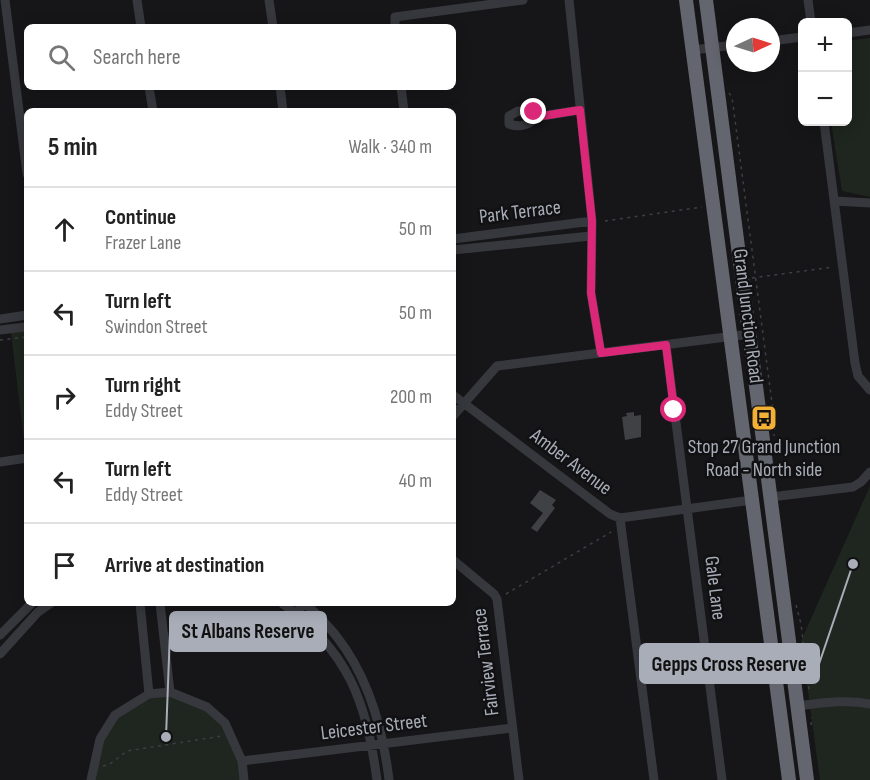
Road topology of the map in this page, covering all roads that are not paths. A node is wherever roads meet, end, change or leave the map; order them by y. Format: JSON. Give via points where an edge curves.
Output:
{"nodes":[{"id":1,"x":5,"y":0,"type":"edge"},
{"id":2,"x":137,"y":0,"type":"edge"},
{"id":3,"x":269,"y":0,"type":"edge"},
{"id":4,"x":524,"y":0,"type":"edge"},
{"id":5,"x":569,"y":0,"type":"edge"},
{"id":6,"x":687,"y":0,"type":"edge"},
{"id":7,"x":706,"y":0,"type":"edge"},
{"id":8,"x":808,"y":0,"type":"edge"},
{"id":9,"x":810,"y":18,"type":"edge"},
{"id":10,"x":395,"y":22,"type":"edge"},
{"id":11,"x":141,"y":24,"type":"edge"},
{"id":12,"x":273,"y":24,"type":"edge"},
{"id":13,"x":870,"y":30,"type":"edge"},
{"id":14,"x":852,"y":32,"type":"edge"},
{"id":15,"x":798,"y":38,"type":"edge"},
{"id":16,"x":780,"y":40,"type":"edge"},
{"id":17,"x":726,"y":46,"type":"edge"},
{"id":18,"x":712,"y":48,"type":"junction"},
{"id":19,"x":693,"y":50,"type":"junction"},
{"id":20,"x":150,"y":90,"type":"edge"},
{"id":21,"x":280,"y":90,"type":"edge"},
{"id":22,"x":401,"y":90,"type":"edge"},
{"id":23,"x":152,"y":108,"type":"edge"},
{"id":24,"x":283,"y":108,"type":"edge"},
{"id":25,"x":404,"y":108,"type":"edge"},
{"id":26,"x":580,"y":110,"type":"junction"},
{"id":27,"x":536,"y":117,"type":"dead end"},
{"id":28,"x":825,"y":126,"type":"edge"},
{"id":29,"x":24,"y":150,"type":"edge"},
{"id":30,"x":835,"y":201,"type":"junction"},
{"id":31,"x":870,"y":203,"type":"edge"},
{"id":32,"x":592,"y":221,"type":"junction"},
{"id":33,"x":591,"y":236,"type":"junction"},
{"id":34,"x":456,"y":239,"type":"edge"},
{"id":35,"x":456,"y":250,"type":"edge"},
{"id":36,"x":24,"y":315,"type":"edge"},
{"id":37,"x":0,"y":319,"type":"edge"},
{"id":38,"x":24,"y":327,"type":"edge"},
{"id":39,"x":0,"y":330,"type":"edge"},
{"id":40,"x":750,"y":334,"type":"junction"},
{"id":41,"x":731,"y":337,"type":"junction"},
{"id":42,"x":666,"y":345,"type":"junction"},
{"id":43,"x":601,"y":353,"type":"junction"},
{"id":44,"x":870,"y":390,"type":"edge"},
{"id":45,"x":456,"y":396,"type":"edge"},
{"id":46,"x":464,"y":403,"type":"junction"},
{"id":47,"x":456,"y":412,"type":"edge"},
{"id":48,"x":24,"y":458,"type":"edge"},
{"id":49,"x":0,"y":462,"type":"edge"},
{"id":50,"x":870,"y":472,"type":"edge"},
{"id":51,"x":771,"y":497,"type":"junction"},
{"id":52,"x":752,"y":500,"type":"junction"},
{"id":53,"x":686,"y":507,"type":"junction"},
{"id":54,"x":620,"y":518,"type":"junction"},
{"id":55,"x":456,"y":562,"type":"edge"},
{"id":56,"x":29,"y":606,"type":"edge"},
{"id":57,"x":47,"y":606,"type":"edge"},
{"id":58,"x":140,"y":606,"type":"edge"},
{"id":59,"x":160,"y":606,"type":"edge"},
{"id":60,"x":286,"y":606,"type":"edge"},
{"id":61,"x":302,"y":606,"type":"edge"},
{"id":62,"x":308,"y":606,"type":"edge"},
{"id":63,"x":296,"y":613,"type":"junction"},
{"id":64,"x":0,"y":634,"type":"edge"},
{"id":65,"x":1,"y":648,"type":"edge"},
{"id":66,"x":170,"y":692,"type":"junction"},
{"id":67,"x":149,"y":694,"type":"junction"},
{"id":68,"x":870,"y":704,"type":"edge"},
{"id":69,"x":798,"y":706,"type":"junction"},
{"id":70,"x":512,"y":728,"type":"junction"},
{"id":71,"x":385,"y":744,"type":"junction"},
{"id":72,"x":372,"y":745,"type":"junction"},
{"id":73,"x":242,"y":761,"type":"junction"},
{"id":74,"x":91,"y":780,"type":"edge"},
{"id":75,"x":244,"y":780,"type":"edge"},
{"id":76,"x":377,"y":780,"type":"edge"},
{"id":77,"x":389,"y":780,"type":"edge"},
{"id":78,"x":519,"y":780,"type":"edge"},
{"id":79,"x":654,"y":780,"type":"edge"},
{"id":80,"x":722,"y":780,"type":"edge"},
{"id":81,"x":789,"y":780,"type":"edge"},
{"id":82,"x":807,"y":780,"type":"edge"}],
"edges":[{"from":1,"to":29,"type":"street"},
{"from":2,"to":11,"type":"street"},
{"from":3,"to":12,"type":"street"},
{"from":4,"to":10,"type":"street"},
{"from":5,"to":26,"type":"street"},
{"from":6,"to":19,"type":"highway","name":"Grand Junction Road"},
{"from":7,"to":18,"type":"highway","name":"Grand Junction Road"},
{"from":8,"to":9,"type":"street"},
{"from":13,"to":14,"type":"street"},
{"from":15,"to":16,"type":"street"},
{"from":17,"to":18,"type":"street"},
{"from":18,"to":19,"type":"street"},
{"from":18,"to":40,"type":"highway","name":"Grand Junction Road","via":[[749,278]]},
{"from":19,"to":41,"type":"highway","name":"Grand Junction Road"},
{"from":20,"to":23,"type":"street"},
{"from":21,"to":24,"type":"street"},
{"from":22,"to":25,"type":"street"},
{"from":26,"to":27,"type":"street"},
{"from":26,"to":32,"type":"street"},
{"from":28,"to":30,"type":"street"},
{"from":30,"to":31,"type":"street"},
{"from":30,"to":44,"type":"street","via":[[855,363],[858,376]]},
{"from":32,"to":33,"type":"street"},
{"from":32,"to":34,"type":"street","name":"Park Terrace"},
{"from":33,"to":35,"type":"street","name":"Park Terrace"},
{"from":33,"to":43,"type":"street","via":[[591,293]]},
{"from":36,"to":37,"type":"street"},
{"from":38,"to":39,"type":"street"},
{"from":40,"to":41,"type":"street"},
{"from":40,"to":51,"type":"highway","name":"Grand Junction Road"},
{"from":41,"to":42,"type":"street"},
{"from":41,"to":52,"type":"highway","name":"Grand Junction Road"},
{"from":42,"to":43,"type":"street"},
{"from":42,"to":53,"type":"street","name":"Gale Lane"},
{"from":43,"to":46,"type":"street","via":[[497,366]]},
{"from":45,"to":46,"type":"street","name":"Amber Avenue"},
{"from":46,"to":47,"type":"street"},
{"from":46,"to":54,"type":"street","name":"Amber Avenue"},
{"from":48,"to":49,"type":"street"},
{"from":50,"to":51,"type":"street","via":[[853,487]]},
{"from":51,"to":69,"type":"highway","name":"Grand Junction Road"},
{"from":52,"to":53,"type":"street","name":"Amber Avenue"},
{"from":52,"to":81,"type":"highway","name":"Grand Junction Road"},
{"from":53,"to":54,"type":"street","name":"Amber Avenue"},
{"from":53,"to":80,"type":"street","name":"Gale Lane"},
{"from":54,"to":79,"type":"street"},
{"from":55,"to":70,"type":"street","name":"Fairview Terrace","via":[[497,599]]},
{"from":56,"to":64,"type":"street"},
{"from":57,"to":65,"type":"street"},
{"from":58,"to":67,"type":"street"},
{"from":59,"to":66,"type":"street"},
{"from":60,"to":63,"type":"street"},
{"from":61,"to":63,"type":"street"},
{"from":62,"to":71,"type":"street","via":[[336,635],[357,666]]},
{"from":63,"to":72,"type":"street","via":[[327,642],[348,672],[362,703]]},
{"from":66,"to":67,"type":"street"},
{"from":66,"to":73,"type":"street","via":[[207,707],[225,723]]},
{"from":67,"to":74,"type":"street","via":[[116,715],[100,739]]},
{"from":68,"to":69,"type":"street"},
{"from":69,"to":81,"type":"highway","name":"Grand Junction Road","via":[[789,708],[785,715],[792,773]]},
{"from":69,"to":82,"type":"highway","name":"Grand Junction Road"},
{"from":70,"to":71,"type":"street","name":"Leicester Street"},
{"from":70,"to":78,"type":"street","name":"Fairview Terrace"},
{"from":71,"to":72,"type":"street","name":"Leicester Street"},
{"from":71,"to":77,"type":"street"},
{"from":72,"to":73,"type":"street","name":"Leicester Street"},
{"from":72,"to":76,"type":"street"},
{"from":73,"to":75,"type":"street"}]}
